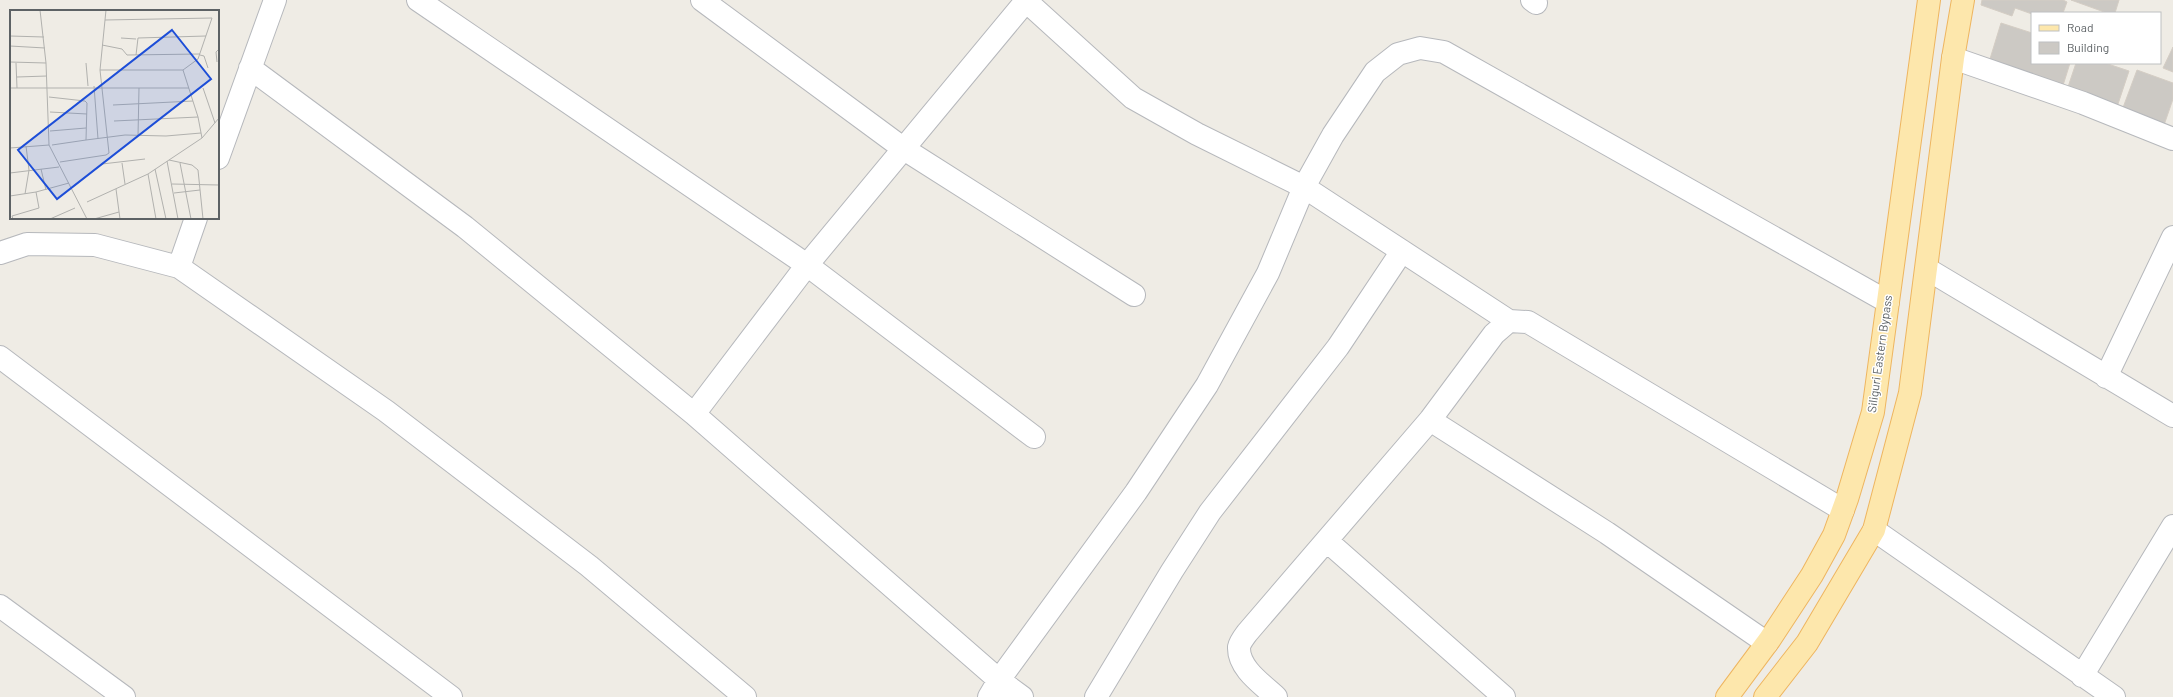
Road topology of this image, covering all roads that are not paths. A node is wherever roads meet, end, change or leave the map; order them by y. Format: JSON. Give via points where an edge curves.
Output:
{"nodes":[{"id":1,"x":275,"y":0,"type":"edge"},
{"id":2,"x":418,"y":0,"type":"edge"},
{"id":3,"x":702,"y":0,"type":"edge"},
{"id":4,"x":1026,"y":0,"type":"edge"},
{"id":5,"x":1929,"y":0,"type":"edge"},
{"id":6,"x":1963,"y":0,"type":"edge"},
{"id":7,"x":1953,"y":58,"type":"junction"},
{"id":8,"x":250,"y":68,"type":"junction"},
{"id":9,"x":2173,"y":139,"type":"edge"},
{"id":10,"x":904,"y":149,"type":"junction"},
{"id":11,"x":219,"y":155,"type":"edge"},
{"id":12,"x":1304,"y":187,"type":"junction"},
{"id":13,"x":196,"y":219,"type":"edge"},
{"id":14,"x":2173,"y":237,"type":"edge"},
{"id":15,"x":1402,"y":251,"type":"junction"},
{"id":16,"x":0,"y":253,"type":"edge"},
{"id":17,"x":808,"y":265,"type":"junction"},
{"id":18,"x":179,"y":267,"type":"junction"},
{"id":19,"x":1927,"y":269,"type":"junction"},
{"id":20,"x":1134,"y":295,"type":"dead end"},
{"id":21,"x":1888,"y":302,"type":"junction"},
{"id":22,"x":1509,"y":322,"type":"junction"},
{"id":23,"x":0,"y":357,"type":"edge"},
{"id":24,"x":2106,"y":377,"type":"junction"},
{"id":25,"x":694,"y":414,"type":"junction"},
{"id":26,"x":2173,"y":416,"type":"edge"},
{"id":27,"x":1430,"y":420,"type":"junction"},
{"id":28,"x":1034,"y":437,"type":"dead end"},
{"id":29,"x":1843,"y":510,"type":"junction"},
{"id":30,"x":2173,"y":526,"type":"edge"},
{"id":31,"x":1874,"y":530,"type":"junction"},
{"id":32,"x":1327,"y":542,"type":"junction"},
{"id":33,"x":0,"y":606,"type":"edge"},
{"id":34,"x":1767,"y":642,"type":"junction"},
{"id":35,"x":2082,"y":676,"type":"junction"},
{"id":36,"x":994,"y":688,"type":"edge"},
{"id":37,"x":124,"y":697,"type":"edge"},
{"id":38,"x":451,"y":697,"type":"edge"},
{"id":39,"x":745,"y":697,"type":"edge"},
{"id":40,"x":1022,"y":697,"type":"edge"},
{"id":41,"x":1096,"y":697,"type":"edge"},
{"id":42,"x":1276,"y":697,"type":"edge"},
{"id":43,"x":1504,"y":697,"type":"edge"},
{"id":44,"x":1727,"y":697,"type":"edge"},
{"id":45,"x":1765,"y":697,"type":"edge"},
{"id":46,"x":2114,"y":697,"type":"edge"}],
"edges":[{"from":1,"to":8,"type":"street"},
{"from":2,"to":17,"type":"street"},
{"from":3,"to":10,"type":"street"},
{"from":4,"to":10,"type":"street"},
{"from":4,"to":12,"type":"street","via":[[1133,98],[1197,134]]},
{"from":5,"to":21,"type":"main road","name":"Siliguri Eastern Bypass"},
{"from":6,"to":7,"type":"main road"},
{"from":7,"to":9,"type":"street","via":[[2083,103]]},
{"from":7,"to":19,"type":"main road"},
{"from":8,"to":11,"type":"street"},
{"from":8,"to":25,"type":"street","via":[[465,227]]},
{"from":10,"to":17,"type":"street"},
{"from":10,"to":20,"type":"street"},
{"from":12,"to":15,"type":"street"},
{"from":12,"to":21,"type":"street","via":[[1333,135],[1375,72],[1398,54],[1420,48],[1444,52]]},
{"from":12,"to":36,"type":"street","via":[[1268,273],[1207,385],[1136,492]]},
{"from":13,"to":18,"type":"street"},
{"from":14,"to":24,"type":"street"},
{"from":15,"to":22,"type":"street"},
{"from":15,"to":41,"type":"street","via":[[1338,347],[1210,512]]},
{"from":16,"to":18,"type":"street","via":[[27,244],[95,244]]},
{"from":17,"to":25,"type":"street"},
{"from":17,"to":28,"type":"street"},
{"from":18,"to":39,"type":"street","via":[[399,421],[589,566]]},
{"from":19,"to":24,"type":"street"},
{"from":19,"to":31,"type":"main road","via":[[1917,327],[1910,393]]},
{"from":21,"to":29,"type":"main road","name":"Siliguri Eastern Bypass","via":[[1873,412]]},
{"from":22,"to":27,"type":"street","via":[[1494,334]]},
{"from":22,"to":29,"type":"street","via":[[1528,322]]},
{"from":23,"to":38,"type":"street"},
{"from":24,"to":26,"type":"street"},
{"from":25,"to":36,"type":"street"},
{"from":27,"to":32,"type":"street"},
{"from":27,"to":34,"type":"street","via":[[1607,533]]},
{"from":29,"to":34,"type":"main road","name":"Siliguri Eastern Bypass","via":[[1834,535],[1812,575]]},
{"from":30,"to":35,"type":"street"},
{"from":31,"to":35,"type":"street"},
{"from":31,"to":45,"type":"main road","via":[[1807,642]]},
{"from":32,"to":42,"type":"street","via":[[1239,645],[1240,658],[1250,672]]},
{"from":32,"to":43,"type":"street"},
{"from":33,"to":37,"type":"street"},
{"from":34,"to":44,"type":"main road","name":"Siliguri Eastern Bypass"},
{"from":35,"to":46,"type":"street"},
{"from":36,"to":40,"type":"street"}]}
